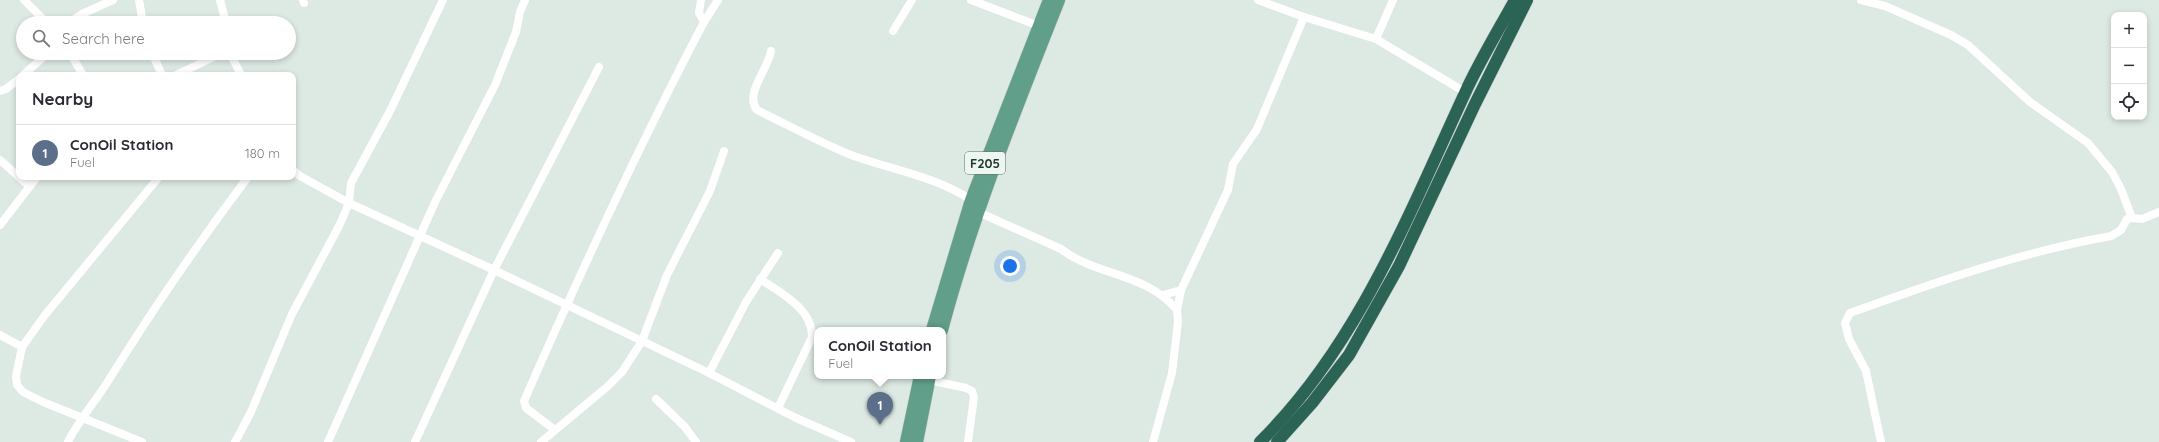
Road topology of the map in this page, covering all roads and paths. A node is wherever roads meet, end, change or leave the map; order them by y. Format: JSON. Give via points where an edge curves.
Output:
{"nodes":[{"id":1,"x":24,"y":0,"type":"edge"},
{"id":2,"x":113,"y":0,"type":"edge"},
{"id":3,"x":140,"y":0,"type":"edge"},
{"id":4,"x":220,"y":0,"type":"edge"},
{"id":5,"x":443,"y":0,"type":"edge"},
{"id":6,"x":525,"y":0,"type":"edge"},
{"id":7,"x":701,"y":0,"type":"edge"},
{"id":8,"x":718,"y":0,"type":"edge"},
{"id":9,"x":912,"y":0,"type":"edge"},
{"id":10,"x":971,"y":0,"type":"edge"},
{"id":11,"x":1049,"y":0,"type":"edge"},
{"id":12,"x":1059,"y":0,"type":"edge"},
{"id":13,"x":1258,"y":0,"type":"edge"},
{"id":14,"x":1393,"y":0,"type":"edge"},
{"id":15,"x":1515,"y":0,"type":"edge"},
{"id":16,"x":1527,"y":0,"type":"edge"},
{"id":17,"x":1861,"y":0,"type":"edge"},
{"id":18,"x":40,"y":16,"type":"edge"},
{"id":19,"x":79,"y":16,"type":"edge"},
{"id":20,"x":142,"y":16,"type":"edge"},
{"id":21,"x":224,"y":16,"type":"edge"},
{"id":22,"x":1304,"y":17,"type":"junction"},
{"id":23,"x":704,"y":22,"type":"junction"},
{"id":24,"x":1039,"y":26,"type":"junction"},
{"id":25,"x":893,"y":31,"type":"dead end"},
{"id":26,"x":1376,"y":39,"type":"junction"},
{"id":27,"x":770,"y":51,"type":"dead end"},
{"id":28,"x":40,"y":60,"type":"edge"},
{"id":29,"x":74,"y":60,"type":"edge"},
{"id":30,"x":155,"y":60,"type":"edge"},
{"id":31,"x":207,"y":60,"type":"edge"},
{"id":32,"x":234,"y":60,"type":"edge"},
{"id":33,"x":599,"y":67,"type":"dead end"},
{"id":34,"x":26,"y":72,"type":"edge"},
{"id":35,"x":81,"y":72,"type":"edge"},
{"id":36,"x":161,"y":72,"type":"edge"},
{"id":37,"x":182,"y":72,"type":"edge"},
{"id":38,"x":240,"y":72,"type":"edge"},
{"id":39,"x":16,"y":81,"type":"edge"},
{"id":40,"x":0,"y":91,"type":"edge"},
{"id":41,"x":1465,"y":92,"type":"junction"},
{"id":42,"x":724,"y":151,"type":"dead end"},
{"id":43,"x":0,"y":160,"type":"edge"},
{"id":44,"x":296,"y":173,"type":"edge"},
{"id":45,"x":16,"y":174,"type":"edge"},
{"id":46,"x":22,"y":180,"type":"edge"},
{"id":47,"x":34,"y":180,"type":"edge"},
{"id":48,"x":157,"y":180,"type":"edge"},
{"id":49,"x":246,"y":180,"type":"edge"},
{"id":50,"x":29,"y":186,"type":"junction"},
{"id":51,"x":971,"y":200,"type":"junction"},
{"id":52,"x":349,"y":203,"type":"junction"},
{"id":53,"x":978,"y":212,"type":"junction"},
{"id":54,"x":2159,"y":212,"type":"edge"},
{"id":55,"x":2132,"y":218,"type":"junction"},
{"id":56,"x":0,"y":225,"type":"edge"},
{"id":57,"x":421,"y":236,"type":"junction"},
{"id":58,"x":778,"y":253,"type":"dead end"},
{"id":59,"x":494,"y":270,"type":"junction"},
{"id":60,"x":760,"y":280,"type":"junction"},
{"id":61,"x":1181,"y":290,"type":"junction"},
{"id":62,"x":1163,"y":295,"type":"junction"},
{"id":63,"x":566,"y":305,"type":"junction"},
{"id":64,"x":1177,"y":310,"type":"junction"},
{"id":65,"x":933,"y":327,"type":"edge"},
{"id":66,"x":943,"y":327,"type":"edge"},
{"id":67,"x":0,"y":335,"type":"edge"},
{"id":68,"x":642,"y":342,"type":"junction"},
{"id":69,"x":22,"y":347,"type":"junction"},
{"id":70,"x":709,"y":373,"type":"junction"},
{"id":71,"x":926,"y":379,"type":"edge"},
{"id":72,"x":927,"y":379,"type":"edge"},
{"id":73,"x":934,"y":379,"type":"edge"},
{"id":74,"x":656,"y":399,"type":"dead end"},
{"id":75,"x":778,"y":408,"type":"junction"},
{"id":76,"x":84,"y":417,"type":"junction"},
{"id":77,"x":556,"y":430,"type":"junction"},
{"id":78,"x":68,"y":442,"type":"edge"},
{"id":79,"x":142,"y":442,"type":"edge"},
{"id":80,"x":235,"y":442,"type":"edge"},
{"id":81,"x":328,"y":442,"type":"edge"},
{"id":82,"x":415,"y":442,"type":"edge"},
{"id":83,"x":541,"y":442,"type":"edge"},
{"id":84,"x":696,"y":442,"type":"edge"},
{"id":85,"x":851,"y":442,"type":"edge"},
{"id":86,"x":906,"y":442,"type":"edge"},
{"id":87,"x":917,"y":442,"type":"edge"},
{"id":88,"x":968,"y":442,"type":"edge"},
{"id":89,"x":1153,"y":442,"type":"edge"},
{"id":90,"x":1260,"y":442,"type":"edge"},
{"id":91,"x":1277,"y":442,"type":"edge"},
{"id":92,"x":1881,"y":442,"type":"edge"}],
"edges":[{"from":1,"to":18,"type":"street"},
{"from":2,"to":19,"type":"street"},
{"from":3,"to":20,"type":"street"},
{"from":4,"to":21,"type":"street"},
{"from":5,"to":52,"type":"street","via":[[390,111],[351,182]]},
{"from":6,"to":57,"type":"street","via":[[516,32],[494,85],[435,202]]},
{"from":7,"to":23,"type":"street","via":[[699,14]]},
{"from":8,"to":23,"type":"street"},
{"from":9,"to":25,"type":"street"},
{"from":10,"to":24,"type":"street"},
{"from":11,"to":24,"type":"main road","number":"F205"},
{"from":12,"to":53,"type":"main road","number":"F205"},
{"from":13,"to":22,"type":"street"},
{"from":14,"to":26,"type":"street"},
{"from":15,"to":41,"type":"highway"},
{"from":16,"to":91,"type":"highway","via":[[1399,266],[1349,355],[1312,403]]},
{"from":17,"to":55,"type":"street","via":[[1885,6],[1968,45],[2030,102],[2092,147],[2115,178]]},
{"from":22,"to":26,"type":"street"},
{"from":22,"to":61,"type":"street","via":[[1256,129],[1234,164],[1228,190]]},
{"from":23,"to":63,"type":"street","via":[[662,101]]},
{"from":24,"to":51,"type":"main road","number":"F205"},
{"from":26,"to":41,"type":"street"},
{"from":27,"to":51,"type":"street","via":[[769,62],[752,99],[757,110],[851,154],[954,189]]},
{"from":28,"to":34,"type":"street"},
{"from":29,"to":35,"type":"street"},
{"from":30,"to":36,"type":"street"},
{"from":31,"to":37,"type":"street"},
{"from":32,"to":38,"type":"street"},
{"from":33,"to":59,"type":"street"},
{"from":39,"to":40,"type":"street"},
{"from":41,"to":90,"type":"highway","via":[[1387,264],[1338,348],[1283,420]]},
{"from":42,"to":68,"type":"street","via":[[710,191],[667,275]]},
{"from":43,"to":45,"type":"street"},
{"from":44,"to":52,"type":"street"},
{"from":46,"to":50,"type":"street"},
{"from":47,"to":50,"type":"street"},
{"from":48,"to":69,"type":"street","via":[[45,315]]},
{"from":49,"to":76,"type":"street","via":[[148,318]]},
{"from":50,"to":56,"type":"street"},
{"from":51,"to":65,"type":"main road","number":"F205"},
{"from":52,"to":57,"type":"street"},
{"from":52,"to":80,"type":"street","via":[[292,314],[250,414]]},
{"from":53,"to":62,"type":"street","via":[[1062,249],[1073,258],[1151,287]]},
{"from":53,"to":66,"type":"main road","number":"F205"},
{"from":54,"to":55,"type":"street","via":[[2142,219]]},
{"from":55,"to":92,"type":"street","via":[[2127,219],[2121,230],[2111,236],[2011,259],[1850,312],[1845,323],[1849,339],[1866,372]]},
{"from":57,"to":59,"type":"street"},
{"from":57,"to":81,"type":"street"},
{"from":58,"to":60,"type":"street"},
{"from":59,"to":63,"type":"street"},
{"from":59,"to":82,"type":"street"},
{"from":60,"to":70,"type":"street","via":[[732,326]]},
{"from":60,"to":75,"type":"street","via":[[790,299],[809,319],[812,329],[812,337]]},
{"from":61,"to":62,"type":"street"},
{"from":61,"to":64,"type":"street"},
{"from":62,"to":64,"type":"street"},
{"from":63,"to":68,"type":"street"},
{"from":63,"to":77,"type":"street","via":[[524,401],[526,408]]},
{"from":64,"to":89,"type":"street","via":[[1172,373]]},
{"from":67,"to":69,"type":"street"},
{"from":68,"to":70,"type":"street"},
{"from":68,"to":77,"type":"street","via":[[613,382]]},
{"from":69,"to":76,"type":"street","via":[[16,376],[23,392]]},
{"from":70,"to":75,"type":"street"},
{"from":71,"to":86,"type":"main road"},
{"from":72,"to":87,"type":"main road"},
{"from":73,"to":88,"type":"street","via":[[972,391],[974,397]]},
{"from":74,"to":84,"type":"street","via":[[684,426]]},
{"from":75,"to":85,"type":"street"},
{"from":76,"to":78,"type":"street"},
{"from":76,"to":79,"type":"street"},
{"from":77,"to":83,"type":"street"}]}
